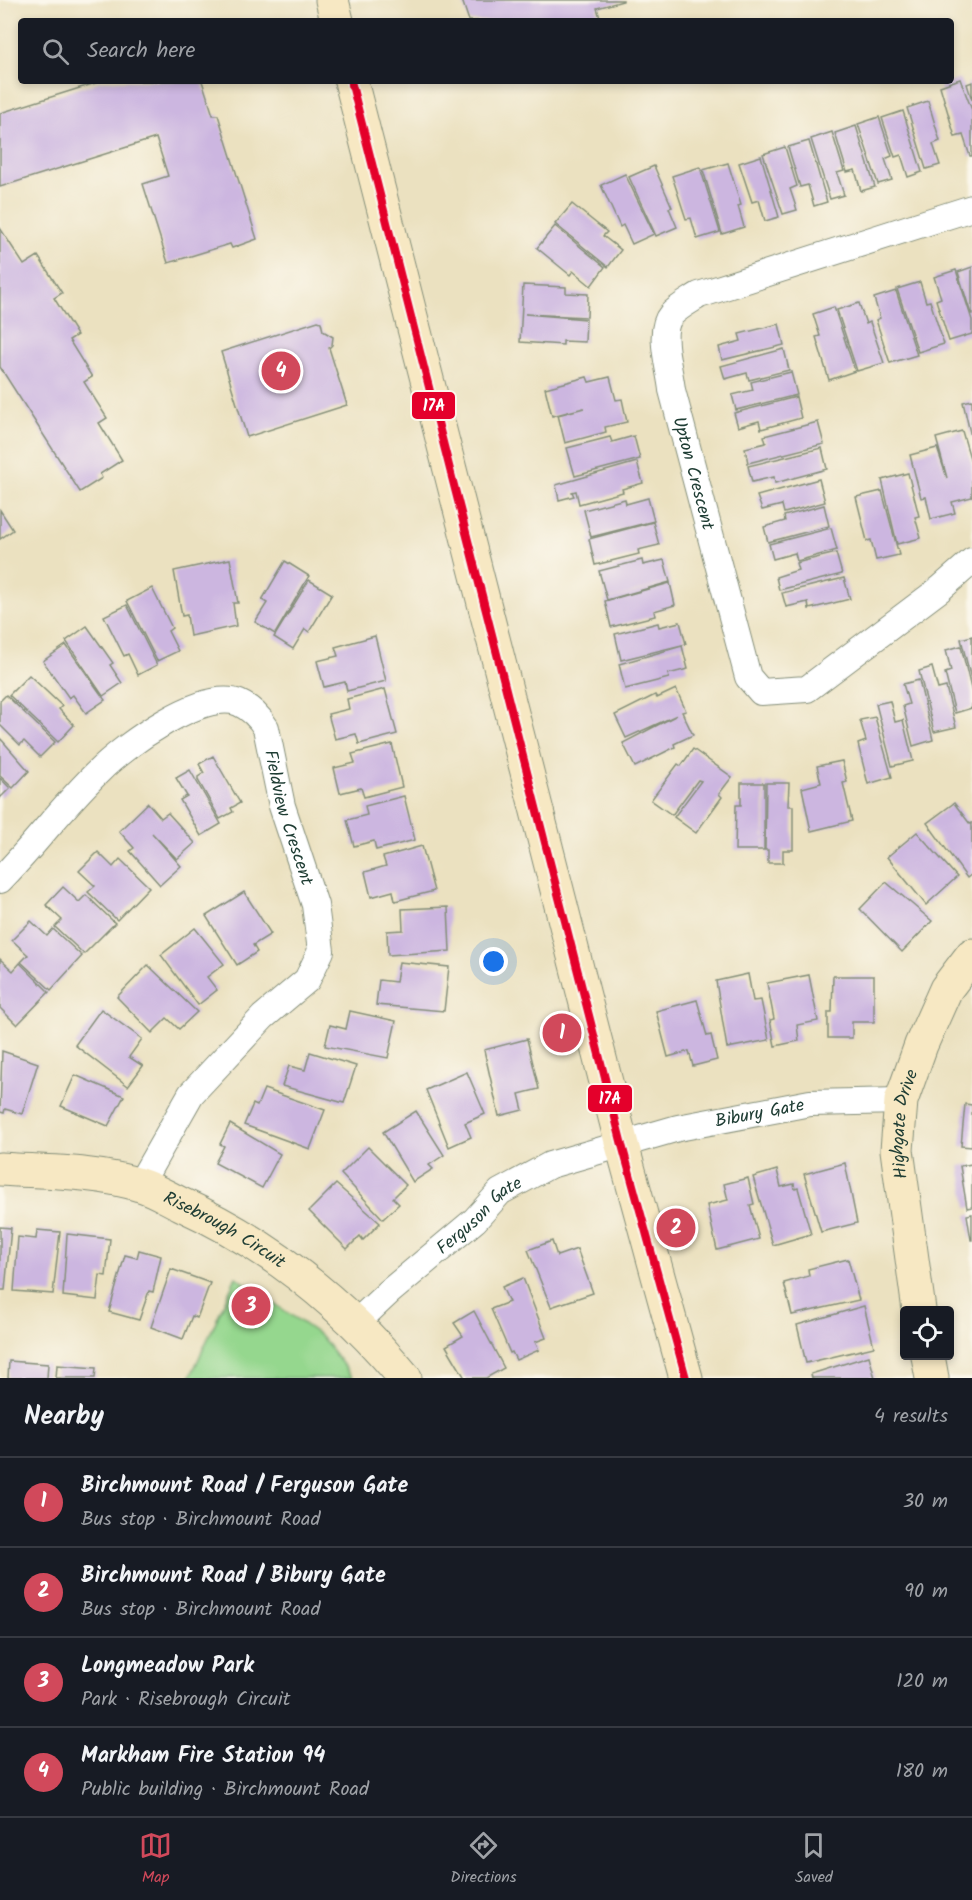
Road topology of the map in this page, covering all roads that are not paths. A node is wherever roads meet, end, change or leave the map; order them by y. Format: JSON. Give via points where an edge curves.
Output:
{"nodes":[{"id":1,"x":332,"y":0,"type":"edge"},
{"id":2,"x":336,"y":18,"type":"edge"},
{"id":3,"x":352,"y":84,"type":"edge"},
{"id":4,"x":972,"y":208,"type":"edge"},
{"id":5,"x":972,"y":561,"type":"edge"},
{"id":6,"x":0,"y":880,"type":"edge"},
{"id":7,"x":972,"y":955,"type":"edge"},
{"id":8,"x":902,"y":1101,"type":"junction"},
{"id":9,"x":622,"y":1145,"type":"junction"},
{"id":10,"x":0,"y":1169,"type":"edge"},
{"id":11,"x":140,"y":1185,"type":"junction"},
{"id":12,"x":918,"y":1306,"type":"edge"},
{"id":13,"x":356,"y":1323,"type":"junction"},
{"id":14,"x":929,"y":1360,"type":"edge"},
{"id":15,"x":405,"y":1378,"type":"edge"},
{"id":16,"x":686,"y":1378,"type":"edge"},
{"id":17,"x":932,"y":1378,"type":"edge"}],
"edges":[{"from":1,"to":2,"type":"main road"},
{"from":3,"to":9,"type":"main road"},
{"from":4,"to":5,"type":"street","name":"Upton Crescent","via":[[699,294],[670,315],[662,336],[672,390],[748,677],[761,692],[807,689]]},
{"from":6,"to":11,"type":"street","name":"Fieldview Crescent","via":[[99,770],[181,712],[217,702],[238,702],[259,717],[266,728],[282,806],[315,905],[321,951],[307,980],[263,1017],[191,1094]]},
{"from":7,"to":8,"type":"main road","name":"Highgate Drive","via":[[946,989]]},
{"from":8,"to":9,"type":"street","name":"Bibury Gate","via":[[810,1103],[678,1128]]},
{"from":8,"to":12,"type":"main road","name":"Highgate Drive","via":[[897,1150]]},
{"from":9,"to":13,"type":"street","name":"Ferguson Gate","via":[[550,1165],[500,1192],[475,1220]]},
{"from":9,"to":16,"type":"main road"},
{"from":10,"to":11,"type":"main road","name":"Risebrough Circuit","via":[[80,1174]]},
{"from":11,"to":13,"type":"main road","name":"Risebrough Circuit","via":[[236,1231],[301,1276]]},
{"from":13,"to":15,"type":"main road","name":"Risebrough Circuit"},
{"from":14,"to":17,"type":"main road"}]}
